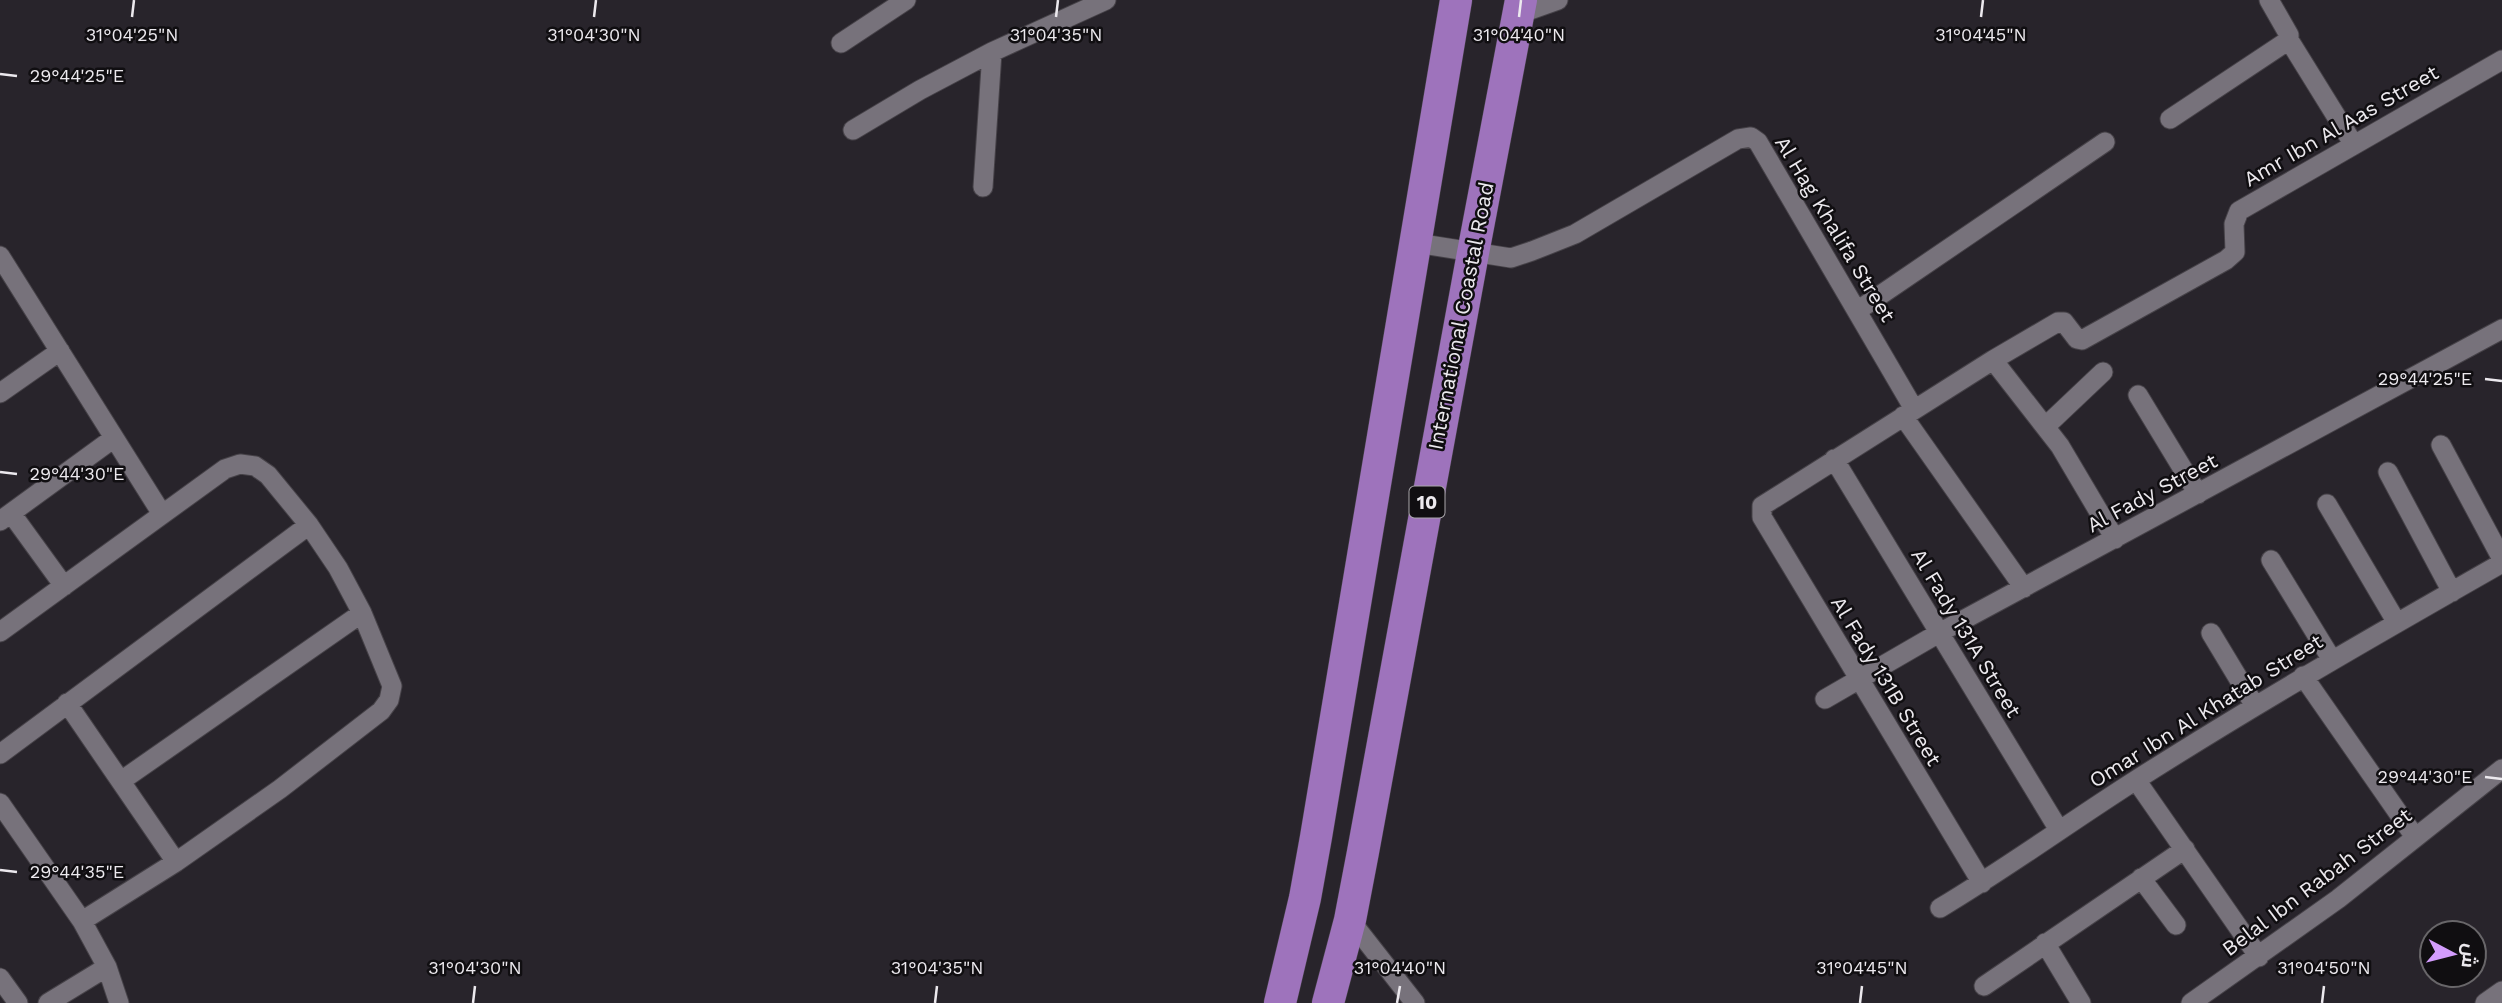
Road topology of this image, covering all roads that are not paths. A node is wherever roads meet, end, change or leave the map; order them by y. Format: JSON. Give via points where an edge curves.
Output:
{"nodes":[{"id":1,"x":906,"y":0,"type":"edge"},
{"id":2,"x":1106,"y":0,"type":"edge"},
{"id":3,"x":1456,"y":0,"type":"edge"},
{"id":4,"x":1558,"y":0,"type":"edge"},
{"id":5,"x":2269,"y":0,"type":"edge"},
{"id":6,"x":1520,"y":7,"type":"edge"},
{"id":7,"x":2289,"y":40,"type":"junction"},
{"id":8,"x":841,"y":43,"type":"dead end"},
{"id":9,"x":992,"y":51,"type":"junction"},
{"id":10,"x":2502,"y":60,"type":"edge"},
{"id":11,"x":2170,"y":119,"type":"dead end"},
{"id":12,"x":853,"y":130,"type":"dead end"},
{"id":13,"x":2105,"y":142,"type":"dead end"},
{"id":14,"x":2354,"y":145,"type":"junction"},
{"id":15,"x":983,"y":187,"type":"dead end"},
{"id":16,"x":1416,"y":243,"type":"junction"},
{"id":17,"x":1473,"y":253,"type":"junction"},
{"id":18,"x":0,"y":256,"type":"edge"},
{"id":19,"x":1857,"y":311,"type":"junction"},
{"id":20,"x":2502,"y":329,"type":"edge"},
{"id":21,"x":60,"y":351,"type":"junction"},
{"id":22,"x":1993,"y":360,"type":"junction"},
{"id":23,"x":2103,"y":373,"type":"dead end"},
{"id":24,"x":0,"y":393,"type":"edge"},
{"id":25,"x":2138,"y":395,"type":"dead end"},
{"id":26,"x":1909,"y":413,"type":"junction"},
{"id":27,"x":2046,"y":426,"type":"junction"},
{"id":28,"x":114,"y":438,"type":"junction"},
{"id":29,"x":2441,"y":445,"type":"dead end"},
{"id":30,"x":1834,"y":459,"type":"junction"},
{"id":31,"x":2388,"y":472,"type":"dead end"},
{"id":32,"x":2198,"y":494,"type":"junction"},
{"id":33,"x":1766,"y":502,"type":"joint"},
{"id":34,"x":2327,"y":504,"type":"dead end"},
{"id":35,"x":162,"y":514,"type":"junction"},
{"id":36,"x":5,"y":517,"type":"edge"},
{"id":37,"x":309,"y":525,"type":"junction"},
{"id":38,"x":2115,"y":539,"type":"junction"},
{"id":39,"x":2271,"y":560,"type":"dead end"},
{"id":40,"x":2502,"y":561,"type":"edge"},
{"id":41,"x":64,"y":586,"type":"junction"},
{"id":42,"x":2024,"y":588,"type":"junction"},
{"id":43,"x":2452,"y":592,"type":"junction"},
{"id":44,"x":362,"y":612,"type":"junction"},
{"id":45,"x":2397,"y":623,"type":"junction"},
{"id":46,"x":0,"y":632,"type":"edge"},
{"id":47,"x":1939,"y":633,"type":"junction"},
{"id":48,"x":2211,"y":633,"type":"dead end"},
{"id":49,"x":2332,"y":660,"type":"junction"},
{"id":50,"x":2303,"y":676,"type":"junction"},
{"id":51,"x":1858,"y":681,"type":"junction"},
{"id":52,"x":1825,"y":699,"type":"dead end"},
{"id":53,"x":67,"y":704,"type":"junction"},
{"id":54,"x":2255,"y":706,"type":"junction"},
{"id":55,"x":0,"y":754,"type":"edge"},
{"id":56,"x":2502,"y":769,"type":"edge"},
{"id":57,"x":2136,"y":780,"type":"junction"},
{"id":58,"x":121,"y":781,"type":"junction"},
{"id":59,"x":0,"y":803,"type":"edge"},
{"id":60,"x":2059,"y":830,"type":"junction"},
{"id":61,"x":2415,"y":837,"type":"junction"},
{"id":62,"x":2185,"y":849,"type":"junction"},
{"id":63,"x":176,"y":862,"type":"junction"},
{"id":64,"x":2141,"y":878,"type":"junction"},
{"id":65,"x":1982,"y":883,"type":"junction"},
{"id":66,"x":1940,"y":908,"type":"dead end"},
{"id":67,"x":1350,"y":920,"type":"junction"},
{"id":68,"x":82,"y":921,"type":"junction"},
{"id":69,"x":2176,"y":925,"type":"dead end"},
{"id":70,"x":2045,"y":943,"type":"junction"},
{"id":71,"x":2259,"y":957,"type":"junction"},
{"id":72,"x":107,"y":967,"type":"junction"},
{"id":73,"x":1984,"y":986,"type":"dead end"},
{"id":74,"x":2502,"y":991,"type":"edge"},
{"id":75,"x":48,"y":1003,"type":"edge"},
{"id":76,"x":120,"y":1003,"type":"edge"},
{"id":77,"x":1280,"y":1003,"type":"edge"},
{"id":78,"x":1328,"y":1003,"type":"edge"},
{"id":79,"x":1415,"y":1003,"type":"edge"},
{"id":80,"x":2081,"y":1003,"type":"edge"},
{"id":81,"x":2191,"y":1003,"type":"edge"},
{"id":82,"x":2485,"y":1003,"type":"edge"}],
"edges":[{"from":1,"to":8,"type":"street"},
{"from":2,"to":9,"type":"street"},
{"from":3,"to":16,"type":"highway"},
{"from":4,"to":6,"type":"street"},
{"from":5,"to":7,"type":"street"},
{"from":6,"to":17,"type":"highway","name":"International Coastal Road","number":"10"},
{"from":7,"to":11,"type":"street"},
{"from":7,"to":14,"type":"street"},
{"from":9,"to":12,"type":"street"},
{"from":9,"to":15,"type":"street"},
{"from":10,"to":14,"type":"street","name":"Amr Ibn Al Aas Street"},
{"from":13,"to":19,"type":"street"},
{"from":14,"to":22,"type":"street","name":"Amr Ibn Al Aas Street","via":[[2239,211],[2235,252],[2226,260],[2082,340],[2061,321]]},
{"from":16,"to":17,"type":"street","name":"Al Hag Khalifa Street"},
{"from":16,"to":77,"type":"highway","via":[[1305,898]]},
{"from":17,"to":19,"type":"street","name":"Al Hag Khalifa Street","via":[[1511,258],[1575,234],[1748,136],[1758,142]]},
{"from":17,"to":67,"type":"highway","name":"International Coastal Road","number":"10"},
{"from":18,"to":21,"type":"street"},
{"from":19,"to":26,"type":"street","name":"Al Hag Khalifa Street"},
{"from":20,"to":32,"type":"street","name":"Al Fady Street"},
{"from":21,"to":24,"type":"street"},
{"from":21,"to":28,"type":"street"},
{"from":22,"to":26,"type":"street","name":"Amr Ibn Al Aas Street"},
{"from":22,"to":27,"type":"street"},
{"from":23,"to":27,"type":"street"},
{"from":25,"to":32,"type":"street"},
{"from":26,"to":30,"type":"street","name":"Amr Ibn Al Aas Street"},
{"from":26,"to":42,"type":"street","name":"Al Hag Khalifa Street"},
{"from":27,"to":38,"type":"street"},
{"from":28,"to":35,"type":"street"},
{"from":28,"to":36,"type":"street"},
{"from":29,"to":40,"type":"street"},
{"from":30,"to":33,"type":"street","name":"Amr Ibn Al Aas Street"},
{"from":30,"to":47,"type":"street","name":"Al Fady 131A Street"},
{"from":31,"to":43,"type":"street"},
{"from":32,"to":38,"type":"street","name":"Al Fady Street"},
{"from":33,"to":51,"type":"street","name":"Al Fady 131B Street","via":[[1760,509],[1762,517]]},
{"from":34,"to":45,"type":"street"},
{"from":35,"to":37,"type":"street","via":[[225,469],[240,464],[255,466],[268,475]]},
{"from":35,"to":41,"type":"street"},
{"from":36,"to":41,"type":"street"},
{"from":37,"to":44,"type":"street"},
{"from":37,"to":53,"type":"street"},
{"from":38,"to":42,"type":"street","name":"Al Fady Street"},
{"from":39,"to":49,"type":"street"},
{"from":40,"to":43,"type":"street","name":"Omar Ibn Al Khatab Street"},
{"from":41,"to":46,"type":"street"},
{"from":42,"to":47,"type":"street","name":"Al Fady Street"},
{"from":43,"to":45,"type":"street","name":"Omar Ibn Al Khatab Street"},
{"from":44,"to":58,"type":"street"},
{"from":44,"to":63,"type":"street","via":[[392,686],[381,711]]},
{"from":45,"to":49,"type":"street","name":"Omar Ibn Al Khatab Street"},
{"from":47,"to":51,"type":"street","name":"Al Fady Street"},
{"from":47,"to":60,"type":"street","name":"Al Fady 131A Street"},
{"from":48,"to":54,"type":"street"},
{"from":49,"to":50,"type":"street","name":"Omar Ibn Al Khatab Street"},
{"from":50,"to":54,"type":"street","name":"Omar Ibn Al Khatab Street"},
{"from":50,"to":61,"type":"street"},
{"from":51,"to":52,"type":"street","name":"Al Fady Street"},
{"from":51,"to":65,"type":"street","name":"Al Fady 131B Street"},
{"from":53,"to":55,"type":"street"},
{"from":53,"to":58,"type":"street"},
{"from":54,"to":57,"type":"street","name":"Omar Ibn Al Khatab Street"},
{"from":56,"to":61,"type":"street","name":"Belal Ibn Rabah Street"},
{"from":57,"to":60,"type":"street","name":"Omar Ibn Al Khatab Street"},
{"from":57,"to":62,"type":"street"},
{"from":58,"to":63,"type":"street"},
{"from":59,"to":68,"type":"street"},
{"from":60,"to":65,"type":"street","name":"Omar Ibn Al Khatab Street"},
{"from":61,"to":71,"type":"street","name":"Belal Ibn Rabah Street"},
{"from":62,"to":64,"type":"street"},
{"from":62,"to":71,"type":"street"},
{"from":63,"to":68,"type":"street"},
{"from":64,"to":69,"type":"street"},
{"from":64,"to":70,"type":"street"},
{"from":65,"to":66,"type":"street","name":"Omar Ibn Al Khatab Street"},
{"from":67,"to":78,"type":"highway","name":"International Coastal Road","number":"10"},
{"from":67,"to":79,"type":"street"},
{"from":68,"to":72,"type":"street"},
{"from":70,"to":73,"type":"street"},
{"from":70,"to":80,"type":"street"},
{"from":71,"to":81,"type":"street","name":"Belal Ibn Rabah Street"},
{"from":72,"to":75,"type":"street"},
{"from":72,"to":76,"type":"street"},
{"from":74,"to":82,"type":"street"}]}
